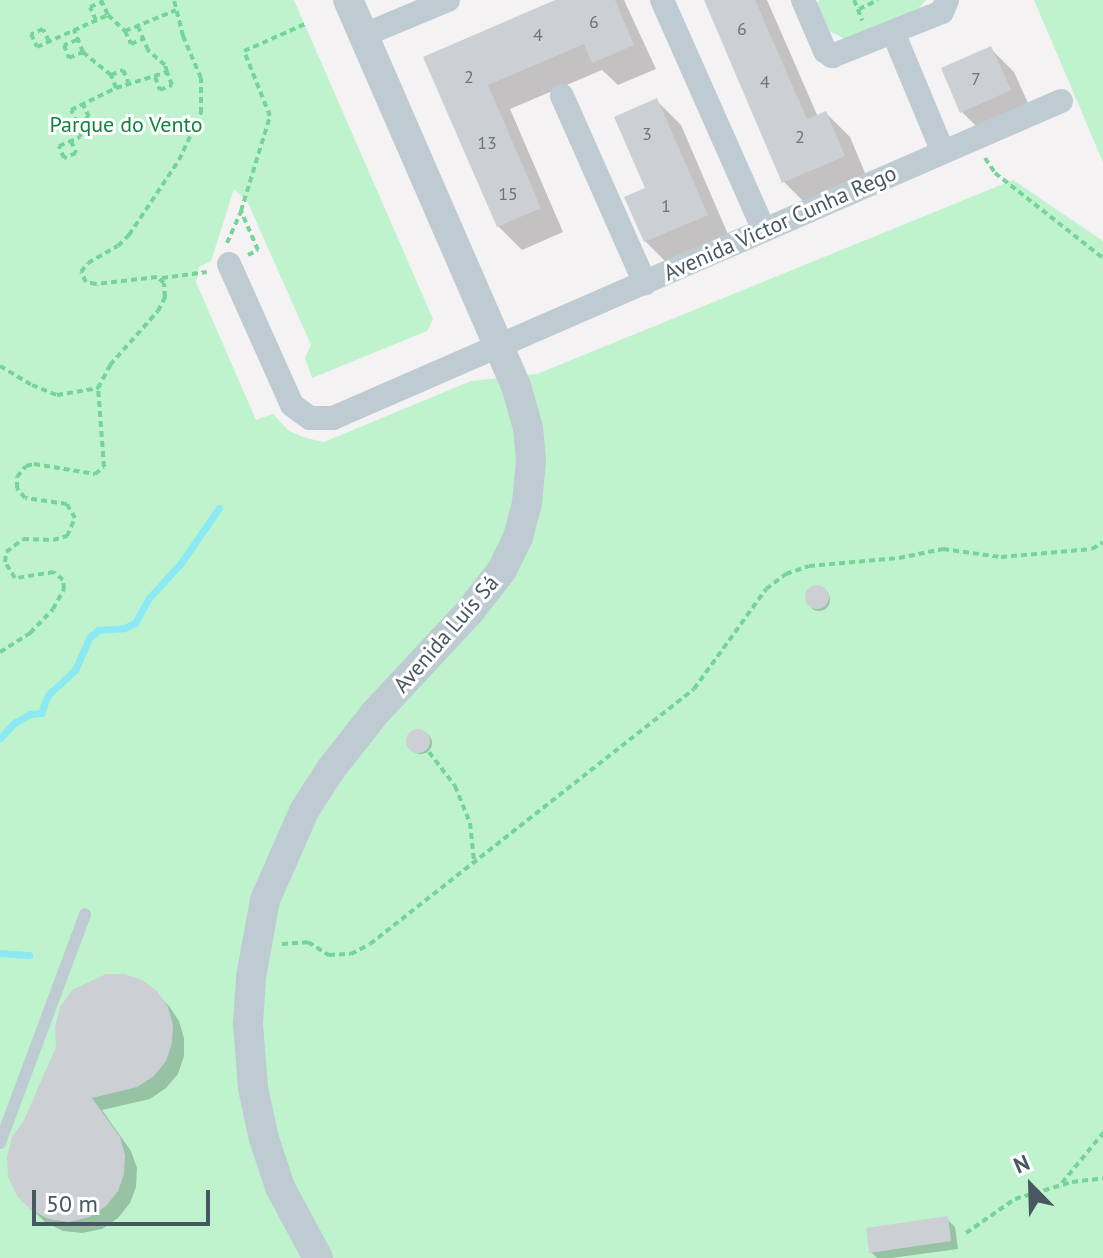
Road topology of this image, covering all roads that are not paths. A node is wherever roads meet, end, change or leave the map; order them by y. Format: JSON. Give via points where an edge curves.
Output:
{"nodes":[{"id":1,"x":348,"y":0,"type":"edge"},
{"id":2,"x":448,"y":0,"type":"edge"},
{"id":3,"x":662,"y":0,"type":"edge"},
{"id":4,"x":803,"y":0,"type":"edge"},
{"id":5,"x":947,"y":0,"type":"edge"},
{"id":6,"x":893,"y":32,"type":"junction"},
{"id":7,"x":364,"y":35,"type":"junction"},
{"id":8,"x":562,"y":96,"type":"dead end"},
{"id":9,"x":1061,"y":101,"type":"dead end"},
{"id":10,"x":943,"y":152,"type":"junction"},
{"id":11,"x":764,"y":230,"type":"junction"},
{"id":12,"x":229,"y":264,"type":"road end"},
{"id":13,"x":645,"y":283,"type":"junction"},
{"id":14,"x":500,"y":345,"type":"junction"},
{"id":15,"x":85,"y":914,"type":"dead end"},
{"id":16,"x":0,"y":1143,"type":"edge"},
{"id":17,"x":318,"y":1258,"type":"edge"}],
"edges":[{"from":1,"to":7,"type":"street","name":"Avenida Luís Sá"},
{"from":2,"to":7,"type":"street"},
{"from":3,"to":11,"type":"street"},
{"from":4,"to":6,"type":"street","via":[[832,56]]},
{"from":5,"to":6,"type":"street","via":[[942,12]]},
{"from":6,"to":10,"type":"street"},
{"from":7,"to":14,"type":"street","name":"Avenida Luís Sá"},
{"from":8,"to":13,"type":"street"},
{"from":9,"to":10,"type":"street","name":"Avenida Victor Cunha Rego"},
{"from":10,"to":11,"type":"street","name":"Avenida Victor Cunha Rego"},
{"from":11,"to":13,"type":"street","name":"Avenida Victor Cunha Rego"},
{"from":12,"to":14,"type":"street","name":"Avenida Victor Cunha Rego","via":[[292,405],[310,418],[333,418]]},
{"from":13,"to":14,"type":"street","name":"Avenida Victor Cunha Rego"},
{"from":14,"to":17,"type":"street","name":"Avenida Luís Sá","via":[[528,428],[528,489],[518,537],[478,601],[375,713],[304,811],[265,900],[255,944],[248,1024],[253,1088],[280,1187]]},
{"from":15,"to":16,"type":"lane"}]}
